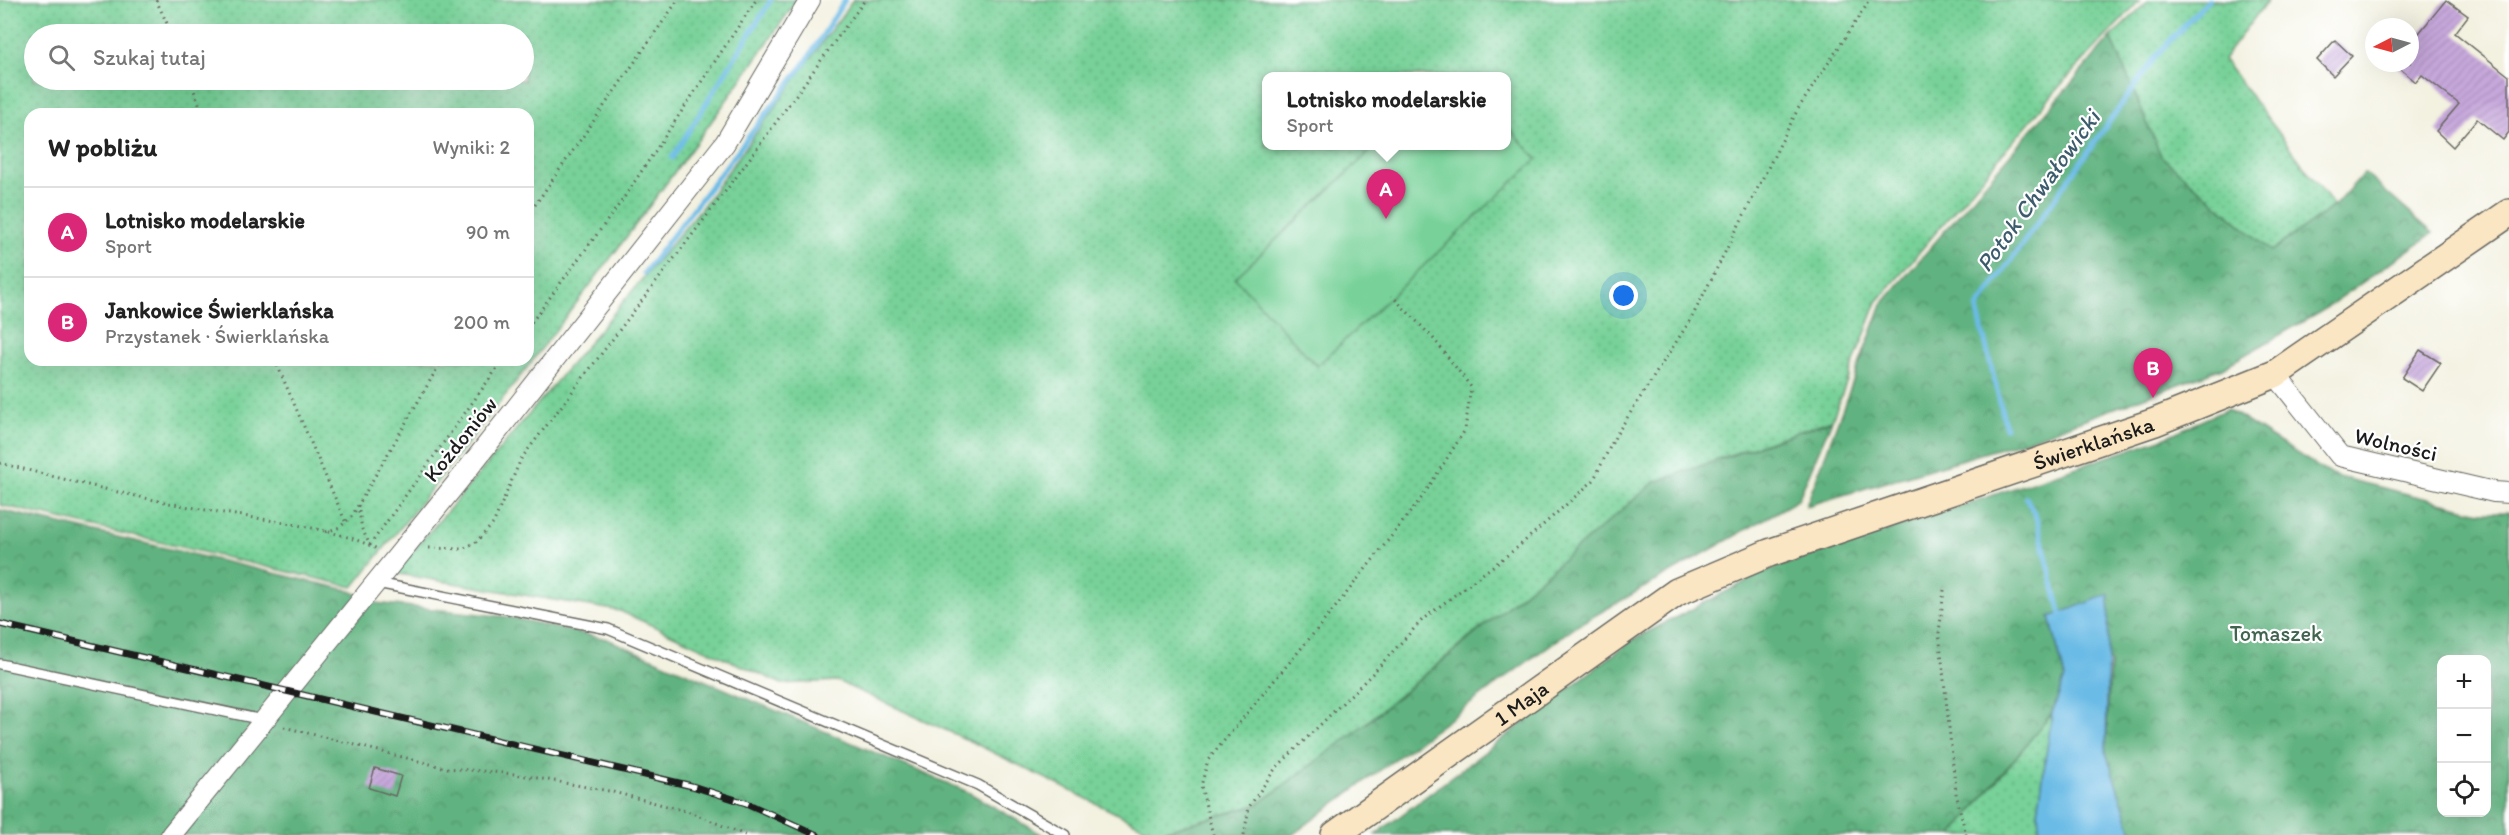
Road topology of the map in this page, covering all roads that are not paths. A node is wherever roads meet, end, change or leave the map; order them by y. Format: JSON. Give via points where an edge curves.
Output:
{"nodes":[{"id":1,"x":810,"y":0,"type":"edge"},
{"id":2,"x":2509,"y":213,"type":"edge"},
{"id":3,"x":2275,"y":374,"type":"junction"},
{"id":4,"x":2509,"y":493,"type":"edge"},
{"id":5,"x":1711,"y":576,"type":"joint"},
{"id":6,"x":375,"y":582,"type":"junction"},
{"id":7,"x":0,"y":664,"type":"edge"},
{"id":8,"x":263,"y":720,"type":"junction"},
{"id":9,"x":171,"y":835,"type":"edge"},
{"id":10,"x":1065,"y":835,"type":"edge"},
{"id":11,"x":1335,"y":835,"type":"edge"}],
"edges":[{"from":1,"to":6,"type":"street","name":"Kożdoniów","via":[[725,143]]},
{"from":2,"to":3,"type":"main road","name":"Świerklańska"},
{"from":3,"to":4,"type":"street","name":"Wolności","via":[[2340,456]]},
{"from":3,"to":5,"type":"main road","name":"Świerklańska","via":[[2155,422]]},
{"from":5,"to":11,"type":"main road","name":"1 Maja","via":[[1655,606]]},
{"from":6,"to":8,"type":"street","name":"Kożdoniów"},
{"from":6,"to":10,"type":"lane","via":[[608,629],[978,785]]},
{"from":7,"to":8,"type":"lane"},
{"from":8,"to":9,"type":"street","name":"Kożdoniów"}]}
